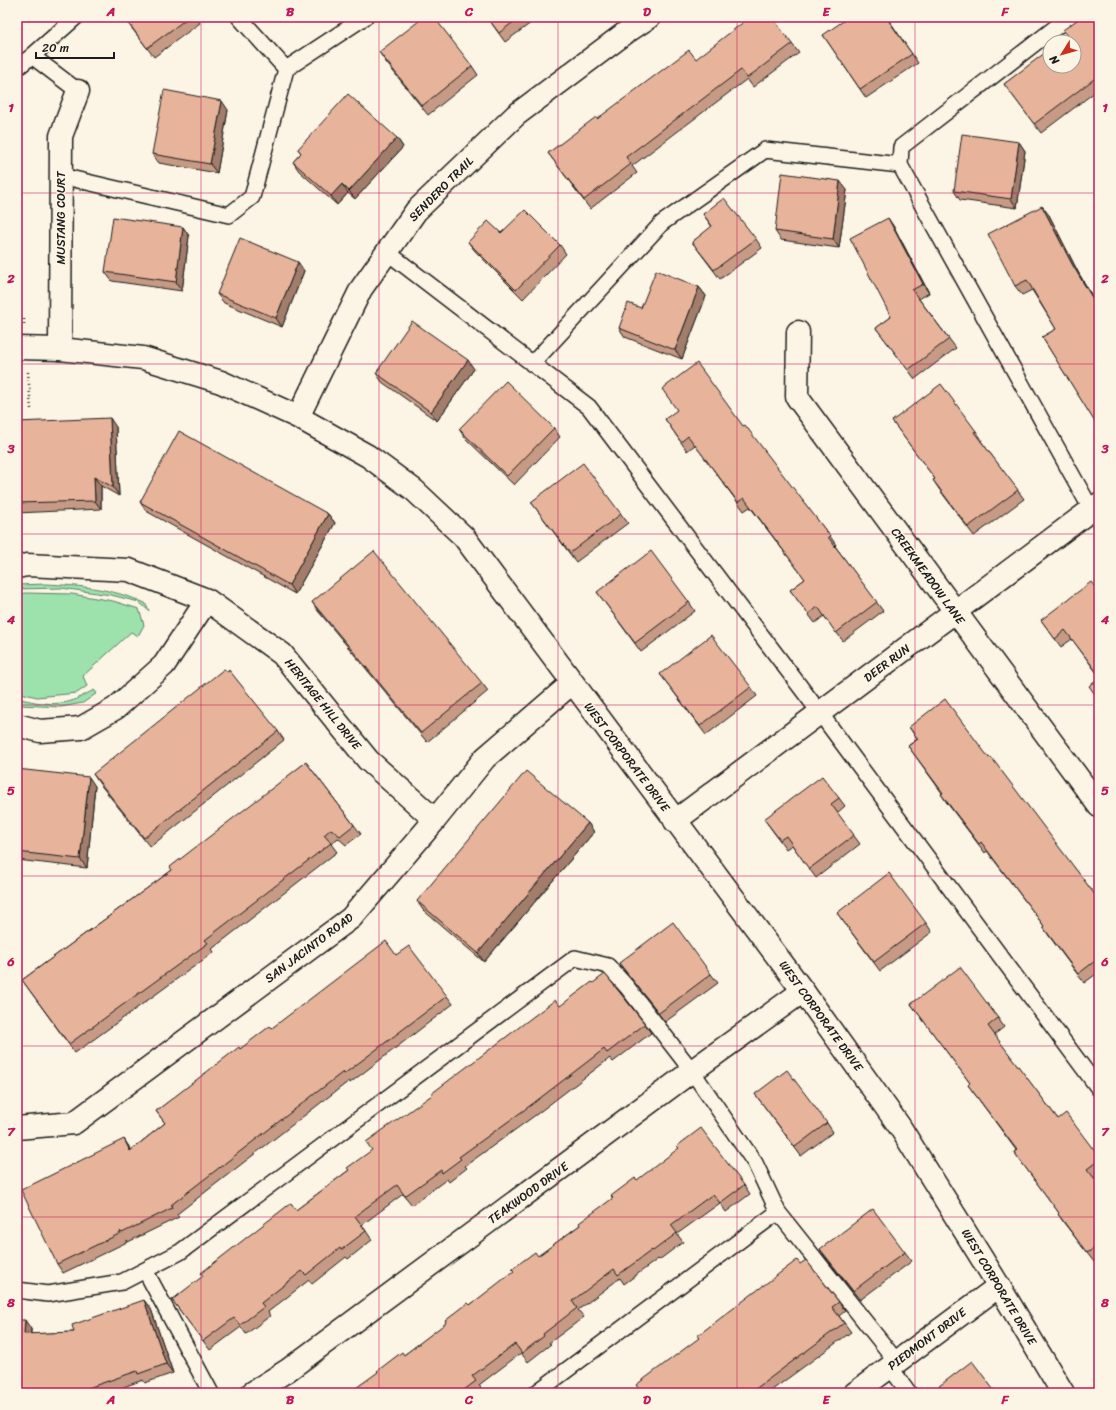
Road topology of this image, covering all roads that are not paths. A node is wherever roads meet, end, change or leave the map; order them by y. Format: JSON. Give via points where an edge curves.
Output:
{"nodes":[{"id":1,"x":76,"y":17,"type":"edge"},
{"id":2,"x":239,"y":17,"type":"edge"},
{"id":3,"x":365,"y":17,"type":"edge"},
{"id":4,"x":649,"y":17,"type":"edge"},
{"id":5,"x":1070,"y":17,"type":"edge"},
{"id":6,"x":32,"y":56,"type":"junction"},
{"id":7,"x":17,"y":68,"type":"edge"},
{"id":8,"x":286,"y":69,"type":"junction"},
{"id":9,"x":78,"y":91,"type":"joint"},
{"id":10,"x":900,"y":165,"type":"junction"},
{"id":11,"x":61,"y":176,"type":"junction"},
{"id":12,"x":387,"y":252,"type":"junction"},
{"id":13,"x":798,"y":332,"type":"dead end"},
{"id":14,"x":17,"y":348,"type":"edge"},
{"id":15,"x":60,"y":349,"type":"junction"},
{"id":16,"x":532,"y":364,"type":"junction"},
{"id":17,"x":298,"y":416,"type":"junction"},
{"id":18,"x":1096,"y":511,"type":"edge"},
{"id":19,"x":17,"y":567,"type":"edge"},
{"id":20,"x":207,"y":600,"type":"junction"},
{"id":21,"x":955,"y":612,"type":"junction"},
{"id":22,"x":572,"y":684,"type":"junction"},
{"id":23,"x":820,"y":713,"type":"junction"},
{"id":24,"x":17,"y":725,"type":"edge"},
{"id":25,"x":1099,"y":806,"type":"edge"},
{"id":26,"x":435,"y":820,"type":"junction"},
{"id":27,"x":675,"y":821,"type":"junction"},
{"id":28,"x":803,"y":991,"type":"junction"},
{"id":29,"x":692,"y":1071,"type":"junction"},
{"id":30,"x":1099,"y":1089,"type":"edge"},
{"id":31,"x":17,"y":1128,"type":"edge"},
{"id":32,"x":778,"y":1212,"type":"junction"},
{"id":33,"x":144,"y":1270,"type":"junction"},
{"id":34,"x":999,"y":1286,"type":"junction"},
{"id":35,"x":17,"y":1290,"type":"edge"},
{"id":36,"x":894,"y":1365,"type":"junction"},
{"id":37,"x":211,"y":1393,"type":"edge"},
{"id":38,"x":252,"y":1393,"type":"edge"},
{"id":39,"x":536,"y":1393,"type":"edge"},
{"id":40,"x":855,"y":1393,"type":"edge"},
{"id":41,"x":910,"y":1393,"type":"edge"},
{"id":42,"x":1063,"y":1393,"type":"edge"}],
"edges":[{"from":1,"to":6,"type":"lane"},
{"from":2,"to":8,"type":"lane"},
{"from":3,"to":8,"type":"lane"},
{"from":4,"to":12,"type":"street","name":"SENDERO TRAIL","via":[[516,116],[416,211]]},
{"from":5,"to":10,"type":"lane","via":[[901,147]]},
{"from":6,"to":7,"type":"lane"},
{"from":6,"to":9,"type":"lane"},
{"from":8,"to":11,"type":"lane","via":[[252,198],[229,215]]},
{"from":9,"to":11,"type":"street","name":"MUSTANG COURT","via":[[61,136]]},
{"from":10,"to":16,"type":"lane","via":[[765,150],[662,223]]},
{"from":10,"to":18,"type":"lane"},
{"from":11,"to":15,"type":"street","name":"MUSTANG COURT"},
{"from":12,"to":16,"type":"lane"},
{"from":12,"to":17,"type":"street","name":"SENDERO TRAIL","via":[[361,289]]},
{"from":13,"to":21,"type":"street","name":"CREEKMEADOW LANE","via":[[797,397]]},
{"from":14,"to":15,"type":"street","name":"WEST CORPORATE DRIVE"},
{"from":15,"to":17,"type":"street","name":"WEST CORPORATE DRIVE","via":[[143,358],[221,382]]},
{"from":16,"to":23,"type":"lane","via":[[589,408]]},
{"from":17,"to":22,"type":"street","name":"WEST CORPORATE DRIVE","via":[[368,456],[414,490],[464,537]]},
{"from":18,"to":21,"type":"street","name":"DEER RUN"},
{"from":19,"to":20,"type":"street","name":"HERITAGE HILL DRIVE","via":[[27,565],[129,570]]},
{"from":20,"to":24,"type":"street","via":[[164,665],[116,708],[81,728],[40,731]]},
{"from":20,"to":26,"type":"street","name":"HERITAGE HILL DRIVE","via":[[282,654],[368,760]]},
{"from":21,"to":23,"type":"street","name":"DEER RUN"},
{"from":21,"to":25,"type":"street","name":"CREEKMEADOW LANE"},
{"from":22,"to":26,"type":"street","name":"SAN JACINTO ROAD","via":[[485,758]]},
{"from":22,"to":27,"type":"street","name":"WEST CORPORATE DRIVE"},
{"from":23,"to":27,"type":"street","name":"DEER RUN"},
{"from":23,"to":30,"type":"lane"},
{"from":26,"to":31,"type":"street","name":"SAN JACINTO ROAD","via":[[351,918],[74,1123]]},
{"from":27,"to":28,"type":"street","name":"WEST CORPORATE DRIVE"},
{"from":28,"to":29,"type":"street","name":"TEAKWOOD DRIVE"},
{"from":28,"to":34,"type":"street","name":"WEST CORPORATE DRIVE","via":[[900,1127]]},
{"from":29,"to":32,"type":"lane","via":[[755,1163]]},
{"from":29,"to":33,"type":"lane","via":[[608,966],[575,958],[180,1252]]},
{"from":29,"to":38,"type":"street","name":"TEAKWOOD DRIVE","via":[[288,1370]]},
{"from":32,"to":36,"type":"lane"},
{"from":32,"to":39,"type":"lane"},
{"from":33,"to":35,"type":"lane","via":[[122,1282],[48,1294]]},
{"from":33,"to":37,"type":"lane"},
{"from":34,"to":36,"type":"street","name":"PIEDMONT DRIVE"},
{"from":34,"to":42,"type":"street","name":"WEST CORPORATE DRIVE"},
{"from":36,"to":40,"type":"street","name":"PIEDMONT DRIVE"},
{"from":36,"to":41,"type":"lane"}]}
